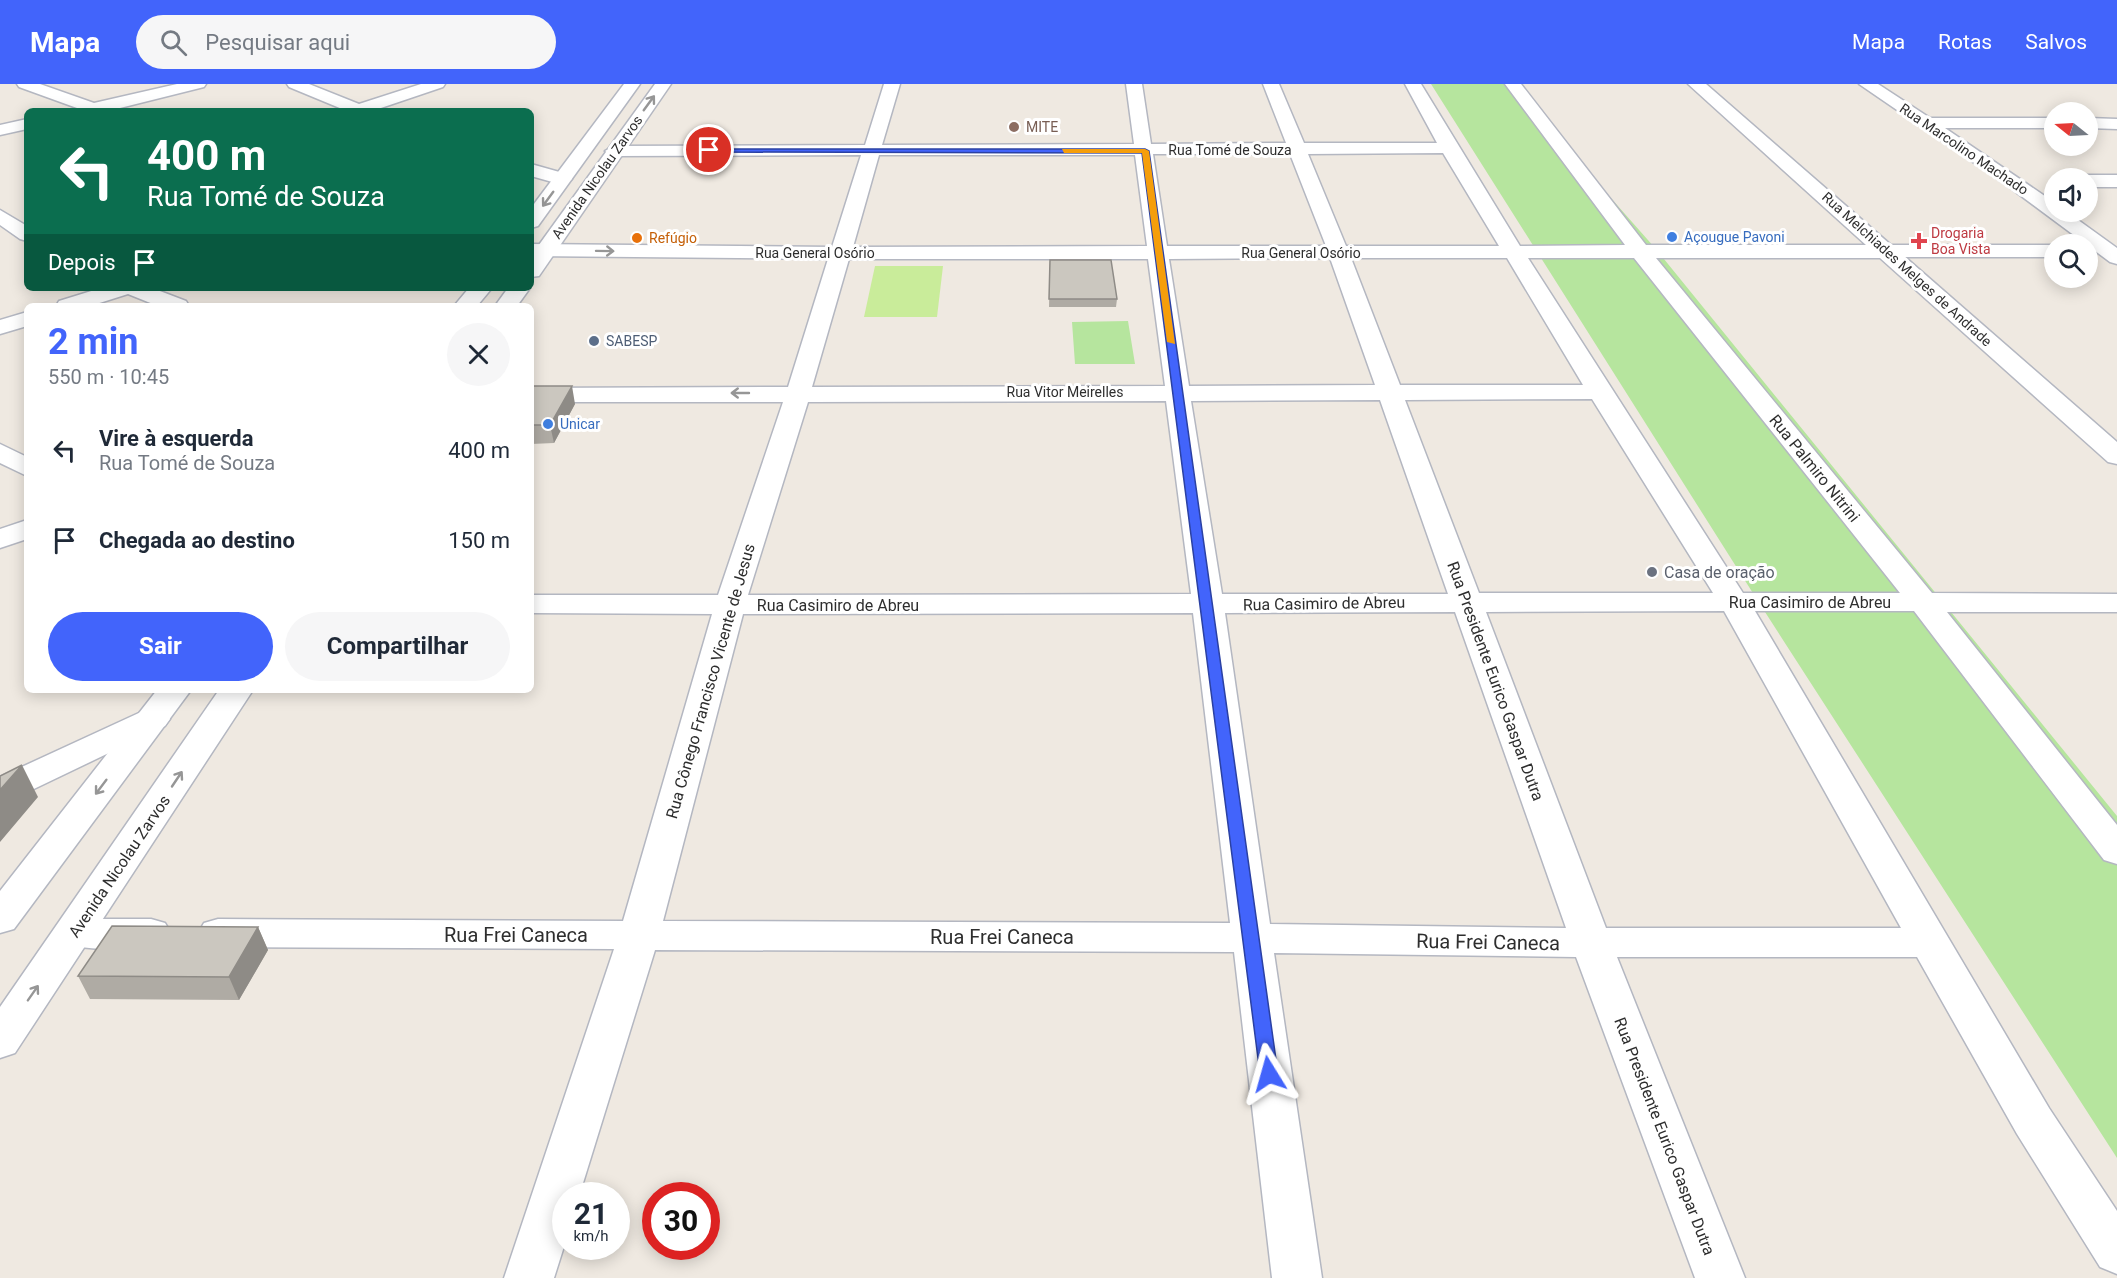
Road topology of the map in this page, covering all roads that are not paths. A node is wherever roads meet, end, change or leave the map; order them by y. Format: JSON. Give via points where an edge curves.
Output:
{"nodes":[{"id":1,"x":24,"y":84,"type":"edge"},
{"id":2,"x":198,"y":84,"type":"edge"},
{"id":3,"x":295,"y":84,"type":"edge"},
{"id":4,"x":437,"y":84,"type":"edge"},
{"id":5,"x":632,"y":84,"type":"edge"},
{"id":6,"x":663,"y":84,"type":"edge"},
{"id":7,"x":892,"y":84,"type":"edge"},
{"id":8,"x":1134,"y":84,"type":"edge"},
{"id":9,"x":1271,"y":84,"type":"edge"},
{"id":10,"x":1413,"y":84,"type":"edge"},
{"id":11,"x":1513,"y":84,"type":"edge"},
{"id":12,"x":1696,"y":84,"type":"edge"},
{"id":13,"x":1867,"y":84,"type":"edge"},
{"id":14,"x":87,"y":108,"type":"edge"},
{"id":15,"x":100,"y":108,"type":"edge"},
{"id":16,"x":355,"y":108,"type":"edge"},
{"id":17,"x":366,"y":108,"type":"edge"},
{"id":18,"x":1926,"y":123,"type":"junction"},
{"id":19,"x":2044,"y":123,"type":"edge"},
{"id":20,"x":2098,"y":123,"type":"edge"},
{"id":21,"x":2117,"y":123,"type":"edge"},
{"id":22,"x":24,"y":125,"type":"edge"},
{"id":23,"x":0,"y":130,"type":"edge"},
{"id":24,"x":1449,"y":148,"type":"junction"},
{"id":25,"x":1298,"y":150,"type":"junction"},
{"id":26,"x":583,"y":151,"type":"junction"},
{"id":27,"x":614,"y":151,"type":"junction"},
{"id":28,"x":872,"y":151,"type":"junction"},
{"id":29,"x":1145,"y":151,"type":"junction"},
{"id":30,"x":534,"y":171,"type":"edge"},
{"id":31,"x":563,"y":179,"type":"junction"},
{"id":32,"x":2012,"y":180,"type":"junction"},
{"id":33,"x":2044,"y":180,"type":"dead end"},
{"id":34,"x":2098,"y":181,"type":"edge"},
{"id":35,"x":2117,"y":181,"type":"edge"},
{"id":36,"x":0,"y":216,"type":"edge"},
{"id":37,"x":534,"y":218,"type":"edge"},
{"id":38,"x":24,"y":233,"type":"edge"},
{"id":39,"x":539,"y":250,"type":"edge"},
{"id":40,"x":1887,"y":250,"type":"junction"},
{"id":41,"x":1514,"y":251,"type":"junction"},
{"id":42,"x":2044,"y":251,"type":"edge"},
{"id":43,"x":1159,"y":252,"type":"junction"},
{"id":44,"x":1640,"y":252,"type":"junction"},
{"id":45,"x":842,"y":253,"type":"junction"},
{"id":46,"x":1339,"y":253,"type":"junction"},
{"id":47,"x":2107,"y":253,"type":"edge"},
{"id":48,"x":114,"y":291,"type":"edge"},
{"id":49,"x":140,"y":291,"type":"edge"},
{"id":50,"x":478,"y":291,"type":"edge"},
{"id":51,"x":76,"y":303,"type":"edge"},
{"id":52,"x":170,"y":303,"type":"edge"},
{"id":53,"x":468,"y":303,"type":"edge"},
{"id":54,"x":24,"y":320,"type":"edge"},
{"id":55,"x":0,"y":327,"type":"edge"},
{"id":56,"x":1390,"y":390,"type":"junction"},
{"id":57,"x":1178,"y":391,"type":"junction"},
{"id":58,"x":1600,"y":392,"type":"junction"},
{"id":59,"x":798,"y":393,"type":"junction"},
{"id":60,"x":534,"y":395,"type":"edge"},
{"id":61,"x":0,"y":452,"type":"edge"},
{"id":62,"x":2117,"y":456,"type":"edge"},
{"id":63,"x":24,"y":466,"type":"edge"},
{"id":64,"x":24,"y":530,"type":"edge"},
{"id":65,"x":0,"y":540,"type":"edge"},
{"id":66,"x":1467,"y":601,"type":"junction"},
{"id":67,"x":1734,"y":602,"type":"junction"},
{"id":68,"x":1923,"y":602,"type":"junction"},
{"id":69,"x":2117,"y":603,"type":"edge"},
{"id":70,"x":534,"y":604,"type":"edge"},
{"id":71,"x":730,"y":605,"type":"junction"},
{"id":72,"x":1208,"y":605,"type":"junction"},
{"id":73,"x":172,"y":693,"type":"edge"},
{"id":74,"x":234,"y":693,"type":"edge"},
{"id":75,"x":153,"y":718,"type":"junction"},
{"id":76,"x":0,"y":791,"type":"edge"},
{"id":77,"x":2117,"y":851,"type":"edge"},
{"id":78,"x":0,"y":919,"type":"edge"},
{"id":79,"x":75,"y":933,"type":"junction"},
{"id":80,"x":639,"y":935,"type":"junction"},
{"id":81,"x":1250,"y":938,"type":"junction"},
{"id":82,"x":1928,"y":942,"type":"junction"},
{"id":83,"x":1591,"y":943,"type":"junction"},
{"id":84,"x":0,"y":1041,"type":"edge"},
{"id":85,"x":2117,"y":1252,"type":"edge"},
{"id":86,"x":530,"y":1278,"type":"edge"},
{"id":87,"x":1297,"y":1278,"type":"edge"},
{"id":88,"x":1720,"y":1278,"type":"edge"}],
"edges":[{"from":1,"to":14,"type":"street"},
{"from":2,"to":15,"type":"street"},
{"from":3,"to":16,"type":"street"},
{"from":4,"to":17,"type":"street"},
{"from":5,"to":26,"type":"street","name":"Avenida Nicolau Zarvos"},
{"from":27,"to":6,"type":"street","name":"Avenida Nicolau Zarvos","one_way":true},
{"from":7,"to":28,"type":"street","name":"Rua Cônego Francisco Vicente de Jesus"},
{"from":8,"to":29,"type":"street"},
{"from":9,"to":25,"type":"street","name":"Rua Presidente Eurico Gaspar Dutra"},
{"from":10,"to":24,"type":"street"},
{"from":11,"to":44,"type":"street","name":"Rua Palmiro Nitrini"},
{"from":12,"to":40,"type":"street","name":"Rua Melchiades Melges de Andrade"},
{"from":13,"to":18,"type":"street","name":"Rua Marcolino Machado"},
{"from":18,"to":19,"type":"street"},
{"from":18,"to":32,"type":"street","name":"Rua Marcolino Machado"},
{"from":20,"to":21,"type":"street"},
{"from":22,"to":23,"type":"street"},
{"from":24,"to":25,"type":"street","name":"Rua Tomé de Souza"},
{"from":24,"to":41,"type":"street"},
{"from":25,"to":29,"type":"street","name":"Rua Tomé de Souza"},
{"from":25,"to":46,"type":"street","name":"Rua Presidente Eurico Gaspar Dutra"},
{"from":26,"to":27,"type":"street","name":"Rua Tomé de Souza"},
{"from":26,"to":31,"type":"street","name":"Avenida Nicolau Zarvos"},
{"from":27,"to":28,"type":"street","name":"Rua Tomé de Souza"},
{"from":27,"to":39,"type":"street","name":"Avenida Nicolau Zarvos"},
{"from":28,"to":29,"type":"street","name":"Rua Tomé de Souza"},
{"from":28,"to":45,"type":"street","name":"Rua Cônego Francisco Vicente de Jesus"},
{"from":29,"to":43,"type":"street"},
{"from":30,"to":31,"type":"street"},
{"from":31,"to":37,"type":"street","name":"Avenida Nicolau Zarvos","one_way":true},
{"from":32,"to":33,"type":"street"},
{"from":32,"to":47,"type":"street","name":"Rua Marcolino Machado"},
{"from":34,"to":35,"type":"street"},
{"from":36,"to":38,"type":"street"},
{"from":39,"to":45,"type":"street","name":"Rua General Osório","one_way":true},
{"from":40,"to":42,"type":"street","name":"Rua General Osório"},
{"from":40,"to":44,"type":"street","name":"Rua General Osório"},
{"from":40,"to":62,"type":"street","name":"Rua Melchiades Melges de Andrade"},
{"from":41,"to":44,"type":"street","name":"Rua General Osório"},
{"from":41,"to":46,"type":"street","name":"Rua General Osório"},
{"from":41,"to":58,"type":"street"},
{"from":43,"to":45,"type":"street","name":"Rua General Osório"},
{"from":43,"to":46,"type":"street","name":"Rua General Osório"},
{"from":43,"to":57,"type":"street"},
{"from":44,"to":68,"type":"street","name":"Rua Palmiro Nitrini"},
{"from":45,"to":59,"type":"street","name":"Rua Cônego Francisco Vicente de Jesus"},
{"from":46,"to":56,"type":"street","name":"Rua Presidente Eurico Gaspar Dutra"},
{"from":48,"to":51,"type":"street"},
{"from":49,"to":52,"type":"street"},
{"from":50,"to":53,"type":"street"},
{"from":54,"to":55,"type":"street"},
{"from":56,"to":57,"type":"street","name":"Rua Vitor Meirelles"},
{"from":56,"to":58,"type":"street","name":"Rua Vitor Meirelles"},
{"from":56,"to":66,"type":"street","name":"Rua Presidente Eurico Gaspar Dutra"},
{"from":57,"to":59,"type":"street","name":"Rua Vitor Meirelles"},
{"from":57,"to":72,"type":"street"},
{"from":58,"to":67,"type":"street"},
{"from":59,"to":60,"type":"street","name":"Rua Vitor Meirelles","one_way":true},
{"from":59,"to":71,"type":"street","name":"Rua Cônego Francisco Vicente de Jesus"},
{"from":61,"to":63,"type":"street"},
{"from":64,"to":65,"type":"street"},
{"from":66,"to":67,"type":"street","name":"Rua Casimiro de Abreu"},
{"from":66,"to":72,"type":"street","name":"Rua Casimiro de Abreu"},
{"from":66,"to":83,"type":"street","name":"Rua Presidente Eurico Gaspar Dutra"},
{"from":67,"to":68,"type":"street","name":"Rua Casimiro de Abreu"},
{"from":67,"to":82,"type":"street"},
{"from":68,"to":69,"type":"street","name":"Rua Casimiro de Abreu"},
{"from":68,"to":77,"type":"street","name":"Rua Palmiro Nitrini"},
{"from":70,"to":71,"type":"street","name":"Rua Casimiro de Abreu"},
{"from":71,"to":72,"type":"street","name":"Rua Casimiro de Abreu"},
{"from":71,"to":80,"type":"street","name":"Rua Cônego Francisco Vicente de Jesus"},
{"from":72,"to":81,"type":"street"},
{"from":73,"to":75,"type":"street"},
{"from":79,"to":74,"type":"street","name":"Avenida Nicolau Zarvos","one_way":true},
{"from":75,"to":76,"type":"street"},
{"from":75,"to":78,"type":"street","one_way":true},
{"from":79,"to":80,"type":"street","name":"Rua Frei Caneca"},
{"from":84,"to":79,"type":"street","name":"Avenida Nicolau Zarvos","one_way":true},
{"from":80,"to":81,"type":"street","name":"Rua Frei Caneca"},
{"from":80,"to":86,"type":"street","name":"Rua Cônego Francisco Vicente de Jesus"},
{"from":81,"to":83,"type":"street","name":"Rua Frei Caneca"},
{"from":81,"to":87,"type":"street"},
{"from":82,"to":83,"type":"street","name":"Rua Frei Caneca"},
{"from":82,"to":85,"type":"street"},
{"from":83,"to":88,"type":"street","name":"Rua Presidente Eurico Gaspar Dutra"}]}
